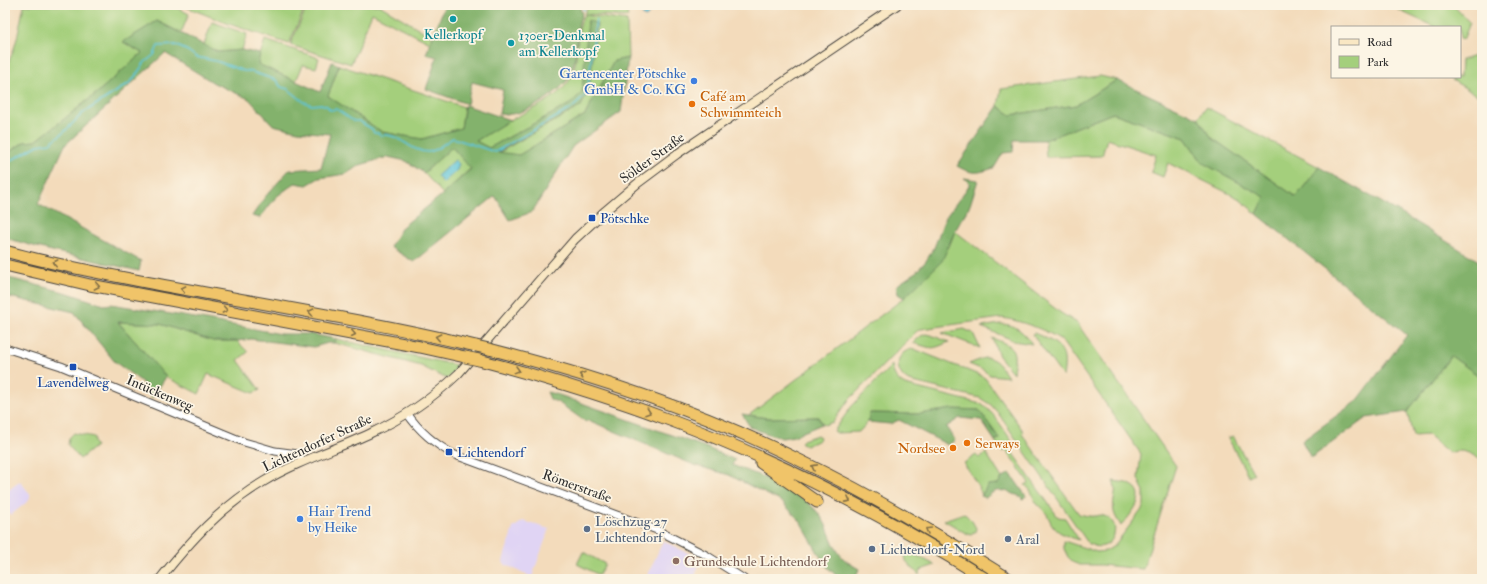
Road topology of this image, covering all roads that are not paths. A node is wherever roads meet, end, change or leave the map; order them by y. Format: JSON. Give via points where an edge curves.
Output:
{"nodes":[{"id":1,"x":897,"y":5,"type":"edge"},
{"id":2,"x":5,"y":251,"type":"edge"},
{"id":3,"x":5,"y":264,"type":"edge"},
{"id":4,"x":5,"y":348,"type":"edge"},
{"id":5,"x":458,"y":374,"type":"joint"},
{"id":6,"x":407,"y":413,"type":"junction"},
{"id":7,"x":729,"y":429,"type":"junction"},
{"id":8,"x":782,"y":443,"type":"dead end"},
{"id":9,"x":750,"y":453,"type":"junction"},
{"id":10,"x":303,"y":461,"type":"junction"},
{"id":11,"x":817,"y":502,"type":"dead end"},
{"id":12,"x":160,"y":579,"type":"edge"},
{"id":13,"x":744,"y":579,"type":"edge"},
{"id":14,"x":986,"y":579,"type":"edge"},
{"id":15,"x":1009,"y":579,"type":"edge"}],
"edges":[{"from":1,"to":5,"type":"main road","name":"Sölder Straße","via":[[638,183],[575,239]]},
{"from":7,"to":2,"type":"highway","one_way":true,"bridge":true,"via":[[619,387],[545,363],[489,349],[286,307],[92,271]]},
{"from":3,"to":9,"type":"highway","one_way":true,"bridge":true,"via":[[90,285],[479,360],[604,397],[668,419]]},
{"from":4,"to":10,"type":"street","name":"Intückenweg","via":[[61,366],[244,442],[275,451],[298,454]]},
{"from":5,"to":6,"type":"main road","name":"Lichtendorfer Straße"},
{"from":6,"to":10,"type":"main road","name":"Lichtendorfer Straße","via":[[371,433]]},
{"from":6,"to":13,"type":"street","name":"Römerstraße","via":[[427,436],[456,455],[657,530],[706,554]]},
{"from":7,"to":8,"type":"highway","via":[[756,433]]},
{"from":15,"to":7,"type":"highway","one_way":true,"via":[[938,535],[799,459]]},
{"from":9,"to":11,"type":"highway"},
{"from":9,"to":14,"type":"highway","one_way":true,"via":[[877,515]]},
{"from":10,"to":12,"type":"main road","name":"Lichtendorfer Straße","via":[[262,482],[223,510],[193,538]]}]}
